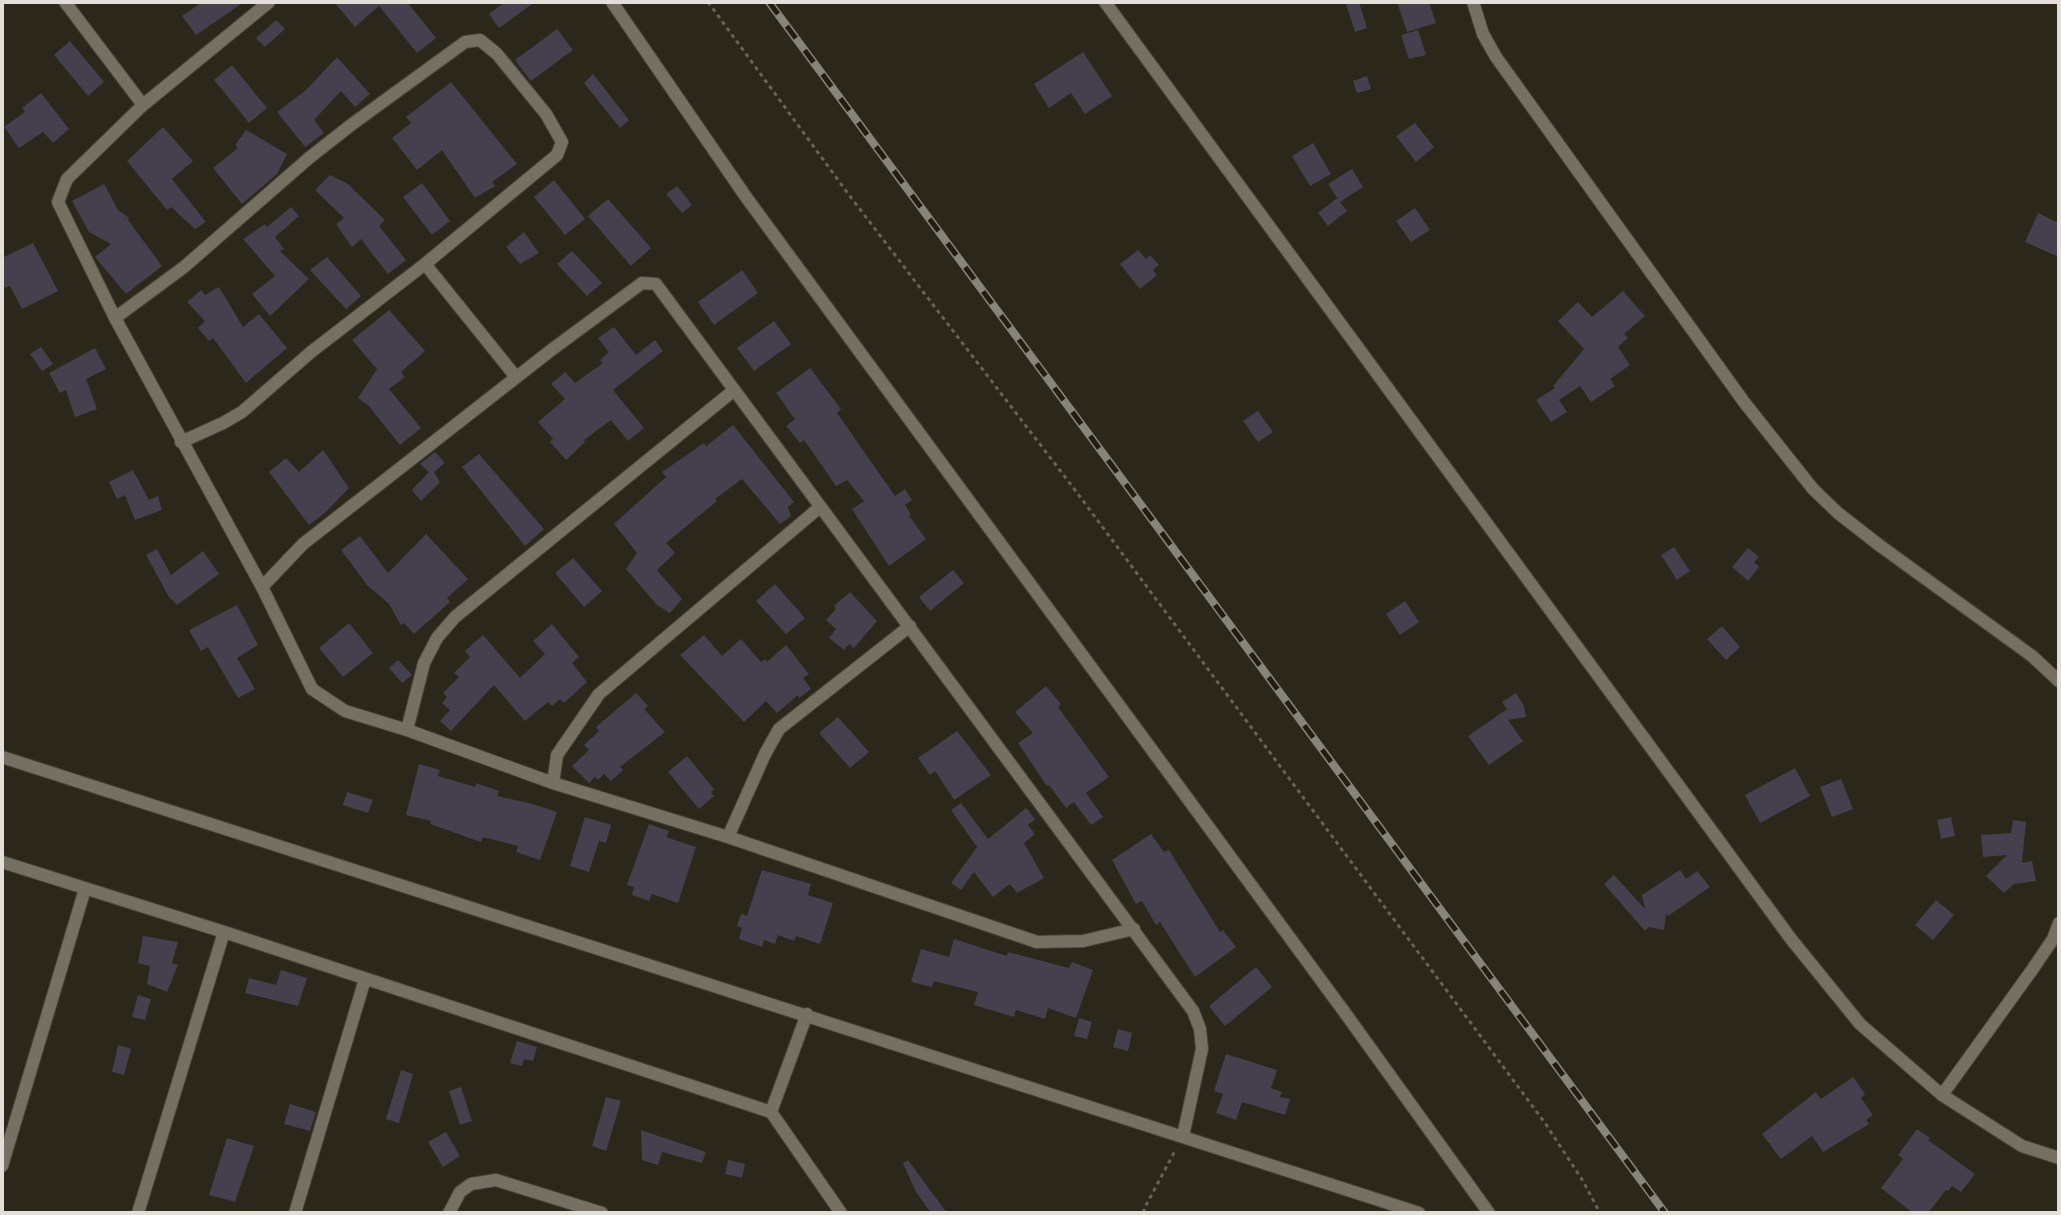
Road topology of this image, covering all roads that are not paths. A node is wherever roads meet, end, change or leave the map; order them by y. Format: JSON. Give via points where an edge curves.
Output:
{"nodes":[{"id":1,"x":65,"y":2,"type":"edge"},
{"id":2,"x":612,"y":2,"type":"edge"},
{"id":3,"x":1473,"y":2,"type":"edge"},
{"id":4,"x":262,"y":4,"type":"edge"},
{"id":5,"x":1110,"y":4,"type":"edge"},
{"id":6,"x":143,"y":105,"type":"junction"},
{"id":7,"x":425,"y":264,"type":"junction"},
{"id":8,"x":115,"y":318,"type":"junction"},
{"id":9,"x":516,"y":377,"type":"junction"},
{"id":10,"x":733,"y":391,"type":"junction"},
{"id":11,"x":181,"y":442,"type":"junction"},
{"id":12,"x":820,"y":507,"type":"junction"},
{"id":13,"x":262,"y":587,"type":"junction"},
{"id":14,"x":910,"y":626,"type":"junction"},
{"id":15,"x":2059,"y":681,"type":"edge"},
{"id":16,"x":407,"y":730,"type":"junction"},
{"id":17,"x":2,"y":757,"type":"edge"},
{"id":18,"x":553,"y":783,"type":"junction"},
{"id":19,"x":728,"y":837,"type":"junction"},
{"id":20,"x":2,"y":862,"type":"edge"},
{"id":21,"x":85,"y":889,"type":"junction"},
{"id":22,"x":2059,"y":923,"type":"edge"},
{"id":23,"x":1134,"y":929,"type":"junction"},
{"id":24,"x":224,"y":932,"type":"junction"},
{"id":25,"x":365,"y":979,"type":"junction"},
{"id":26,"x":807,"y":1014,"type":"junction"},
{"id":27,"x":1942,"y":1095,"type":"junction"},
{"id":28,"x":771,"y":1112,"type":"junction"},
{"id":29,"x":1183,"y":1136,"type":"junction"},
{"id":30,"x":2059,"y":1158,"type":"edge"},
{"id":31,"x":2,"y":1166,"type":"edge"},
{"id":32,"x":838,"y":1212,"type":"edge"},
{"id":33,"x":138,"y":1213,"type":"edge"},
{"id":34,"x":295,"y":1213,"type":"edge"},
{"id":35,"x":449,"y":1213,"type":"edge"},
{"id":36,"x":602,"y":1213,"type":"edge"},
{"id":37,"x":1419,"y":1213,"type":"edge"},
{"id":38,"x":1489,"y":1213,"type":"edge"}],
"edges":[{"from":1,"to":6,"type":"street"},
{"from":2,"to":38,"type":"street","via":[[746,197]]},
{"from":3,"to":15,"type":"street","via":[[1496,57],[1744,402],[1813,489]]},
{"from":4,"to":6,"type":"street"},
{"from":5,"to":27,"type":"street","via":[[1791,939],[1860,1024]]},
{"from":6,"to":8,"type":"street","via":[[67,179],[58,202]]},
{"from":7,"to":8,"type":"street","via":[[557,155],[562,142],[546,114],[480,40],[465,42],[351,125],[184,267]]},
{"from":7,"to":9,"type":"street"},
{"from":7,"to":11,"type":"street","via":[[242,412]]},
{"from":8,"to":11,"type":"street"},
{"from":9,"to":10,"type":"street","via":[[649,282],[656,284]]},
{"from":9,"to":13,"type":"street","via":[[303,544]]},
{"from":10,"to":12,"type":"street"},
{"from":10,"to":16,"type":"street","via":[[455,617],[424,663]]},
{"from":11,"to":13,"type":"street"},
{"from":12,"to":14,"type":"street"},
{"from":12,"to":18,"type":"street","via":[[599,694],[557,755]]},
{"from":13,"to":16,"type":"street","via":[[312,689],[345,711]]},
{"from":14,"to":19,"type":"street","via":[[779,729]]},
{"from":14,"to":23,"type":"street"},
{"from":16,"to":18,"type":"street"},
{"from":17,"to":26,"type":"street"},
{"from":18,"to":19,"type":"street"},
{"from":19,"to":23,"type":"street","via":[[1037,942],[1083,941]]},
{"from":20,"to":21,"type":"street"},
{"from":21,"to":24,"type":"street"},
{"from":21,"to":31,"type":"street"},
{"from":22,"to":27,"type":"street","via":[[2032,970]]},
{"from":23,"to":29,"type":"street","via":[[1193,1011],[1200,1029],[1202,1049]]},
{"from":24,"to":25,"type":"street"},
{"from":24,"to":33,"type":"street"},
{"from":25,"to":28,"type":"street"},
{"from":25,"to":34,"type":"street"},
{"from":26,"to":28,"type":"street"},
{"from":26,"to":29,"type":"street"},
{"from":27,"to":30,"type":"street","via":[[2022,1146]]},
{"from":28,"to":32,"type":"street"},
{"from":29,"to":37,"type":"street"},
{"from":35,"to":36,"type":"street","via":[[471,1184],[496,1180]]}]}
